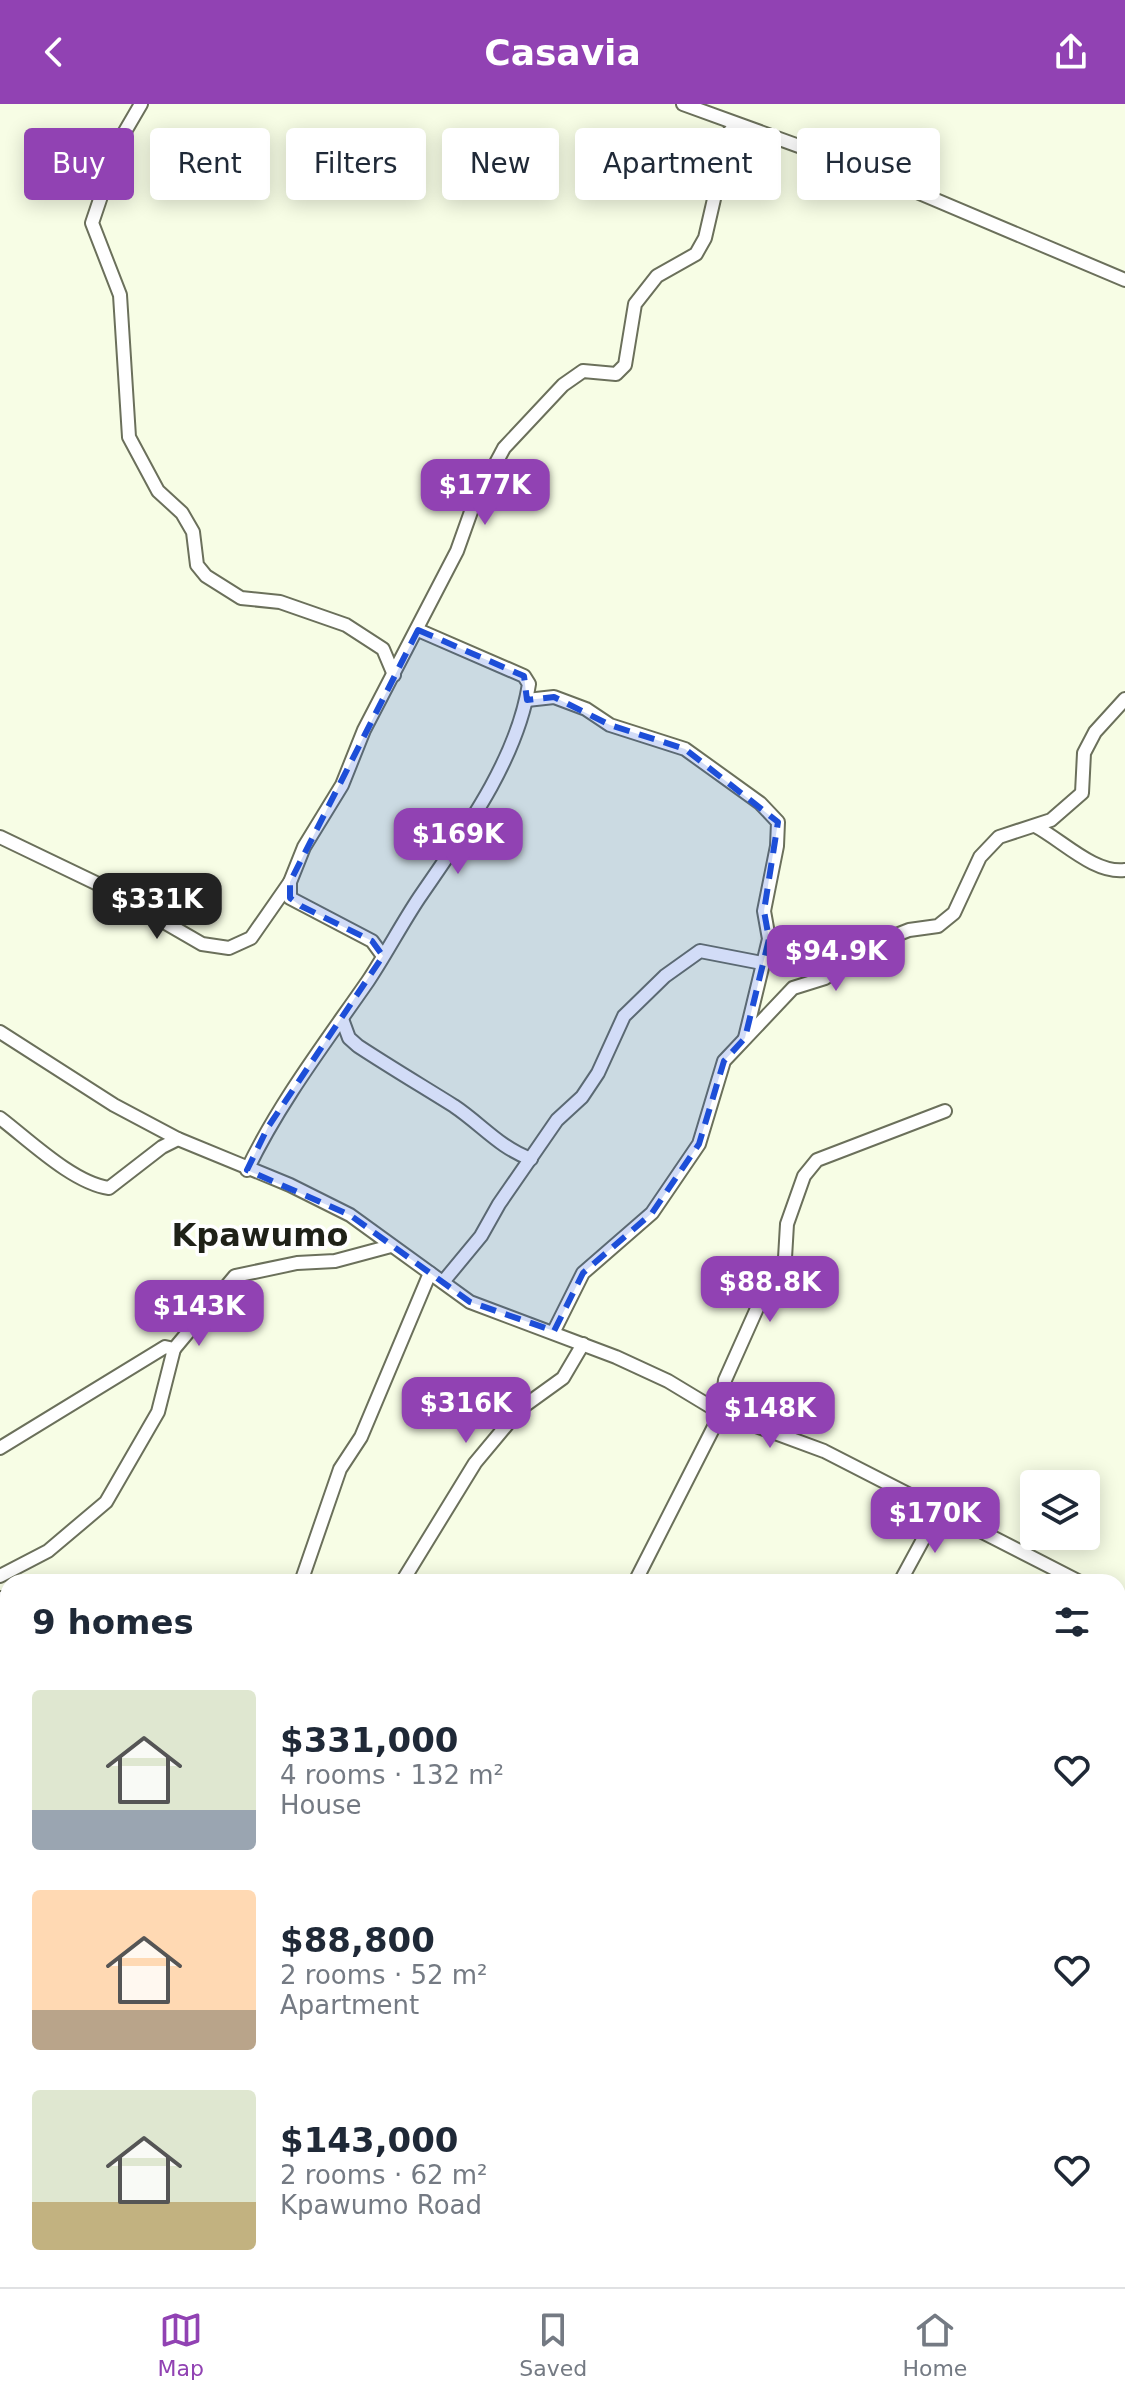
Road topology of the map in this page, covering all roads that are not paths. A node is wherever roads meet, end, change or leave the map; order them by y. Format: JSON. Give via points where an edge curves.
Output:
{"nodes":[{"id":1,"x":141,"y":104,"type":"edge"},
{"id":2,"x":683,"y":104,"type":"edge"},
{"id":3,"x":736,"y":124,"type":"junction"},
{"id":4,"x":1125,"y":280,"type":"edge"},
{"id":5,"x":418,"y":630,"type":"junction"},
{"id":6,"x":394,"y":675,"type":"junction"},
{"id":7,"x":1125,"y":699,"type":"edge"},
{"id":8,"x":527,"y":700,"type":"junction"},
{"id":9,"x":1035,"y":826,"type":"junction"},
{"id":10,"x":0,"y":837,"type":"edge"},
{"id":11,"x":1125,"y":870,"type":"edge"},
{"id":12,"x":290,"y":882,"type":"junction"},
{"id":13,"x":383,"y":956,"type":"junction"},
{"id":14,"x":762,"y":963,"type":"junction"},
{"id":15,"x":342,"y":1019,"type":"junction"},
{"id":16,"x":0,"y":1032,"type":"edge"},
{"id":17,"x":745,"y":1038,"type":"junction"},
{"id":18,"x":945,"y":1111,"type":"dead end"},
{"id":19,"x":0,"y":1118,"type":"edge"},
{"id":20,"x":178,"y":1139,"type":"junction"},
{"id":21,"x":531,"y":1159,"type":"junction"},
{"id":22,"x":247,"y":1170,"type":"junction"},
{"id":23,"x":391,"y":1246,"type":"junction"},
{"id":24,"x":430,"y":1273,"type":"junction"},
{"id":25,"x":443,"y":1282,"type":"junction"},
{"id":26,"x":554,"y":1331,"type":"junction"},
{"id":27,"x":583,"y":1344,"type":"junction"},
{"id":28,"x":174,"y":1349,"type":"junction"},
{"id":29,"x":721,"y":1413,"type":"junction"},
{"id":30,"x":0,"y":1448,"type":"edge"},
{"id":31,"x":938,"y":1512,"type":"junction"},
{"id":32,"x":4,"y":1574,"type":"edge"},
{"id":33,"x":304,"y":1574,"type":"edge"},
{"id":34,"x":407,"y":1574,"type":"edge"},
{"id":35,"x":639,"y":1574,"type":"edge"},
{"id":36,"x":904,"y":1574,"type":"edge"},
{"id":37,"x":1064,"y":1574,"type":"edge"}],
"edges":[{"from":1,"to":6,"type":"street","via":[[120,140],[92,223],[120,295],[129,437],[158,491],[193,532],[197,565],[206,576],[241,598],[280,602],[346,625],[383,649]]},
{"from":2,"to":3,"type":"street"},
{"from":3,"to":4,"type":"street","via":[[865,170]]},
{"from":3,"to":5,"type":"street","via":[[722,141],[720,173],[705,238],[696,254],[657,276],[635,304],[625,365],[616,374],[583,371],[504,448]]},
{"from":5,"to":6,"type":"street"},
{"from":5,"to":8,"type":"street","via":[[524,676]]},
{"from":6,"to":12,"type":"street"},
{"from":7,"to":9,"type":"street","via":[[1084,753],[1082,793],[1051,820]]},
{"from":8,"to":13,"type":"street","via":[[498,772],[455,850]]},
{"from":8,"to":14,"type":"street","via":[[554,697],[610,725],[685,749],[778,822],[764,911],[769,939]]},
{"from":9,"to":11,"type":"street","via":[[1085,858],[1114,872]]},
{"from":9,"to":17,"type":"street","via":[[999,837],[980,857],[954,913],[938,926],[886,939],[825,978],[793,988]]},
{"from":10,"to":12,"type":"street","via":[[100,885],[202,944],[229,948],[251,938]]},
{"from":12,"to":13,"type":"street","via":[[290,898],[372,941]]},
{"from":13,"to":15,"type":"street"},
{"from":14,"to":17,"type":"street"},
{"from":14,"to":21,"type":"street","via":[[700,951],[665,976],[624,1016],[598,1073]]},
{"from":15,"to":21,"type":"street","via":[[358,1046]]},
{"from":15,"to":22,"type":"street","via":[[268,1127]]},
{"from":16,"to":20,"type":"street"},
{"from":17,"to":26,"type":"street","via":[[724,1061],[699,1144],[652,1213],[583,1273]]},
{"from":18,"to":29,"type":"street","via":[[817,1160],[804,1176],[787,1224],[785,1258],[725,1380]]},
{"from":19,"to":20,"type":"street","via":[[76,1174],[109,1188]]},
{"from":20,"to":22,"type":"street"},
{"from":21,"to":25,"type":"street","via":[[481,1236]]},
{"from":22,"to":23,"type":"street","via":[[350,1215]]},
{"from":23,"to":24,"type":"street"},
{"from":23,"to":28,"type":"street","via":[[335,1261],[235,1276]]},
{"from":24,"to":25,"type":"street"},
{"from":24,"to":33,"type":"street","via":[[361,1437],[340,1469]]},
{"from":25,"to":26,"type":"street","via":[[470,1302]]},
{"from":26,"to":27,"type":"street"},
{"from":27,"to":29,"type":"street","via":[[668,1381]]},
{"from":27,"to":34,"type":"street","via":[[563,1378],[520,1409],[475,1463]]},
{"from":28,"to":30,"type":"street","via":[[165,1347]]},
{"from":28,"to":32,"type":"street","via":[[158,1412],[106,1502],[48,1551]]},
{"from":29,"to":31,"type":"street","via":[[824,1451]]},
{"from":29,"to":35,"type":"street"},
{"from":31,"to":36,"type":"street"},
{"from":31,"to":37,"type":"street"}]}
